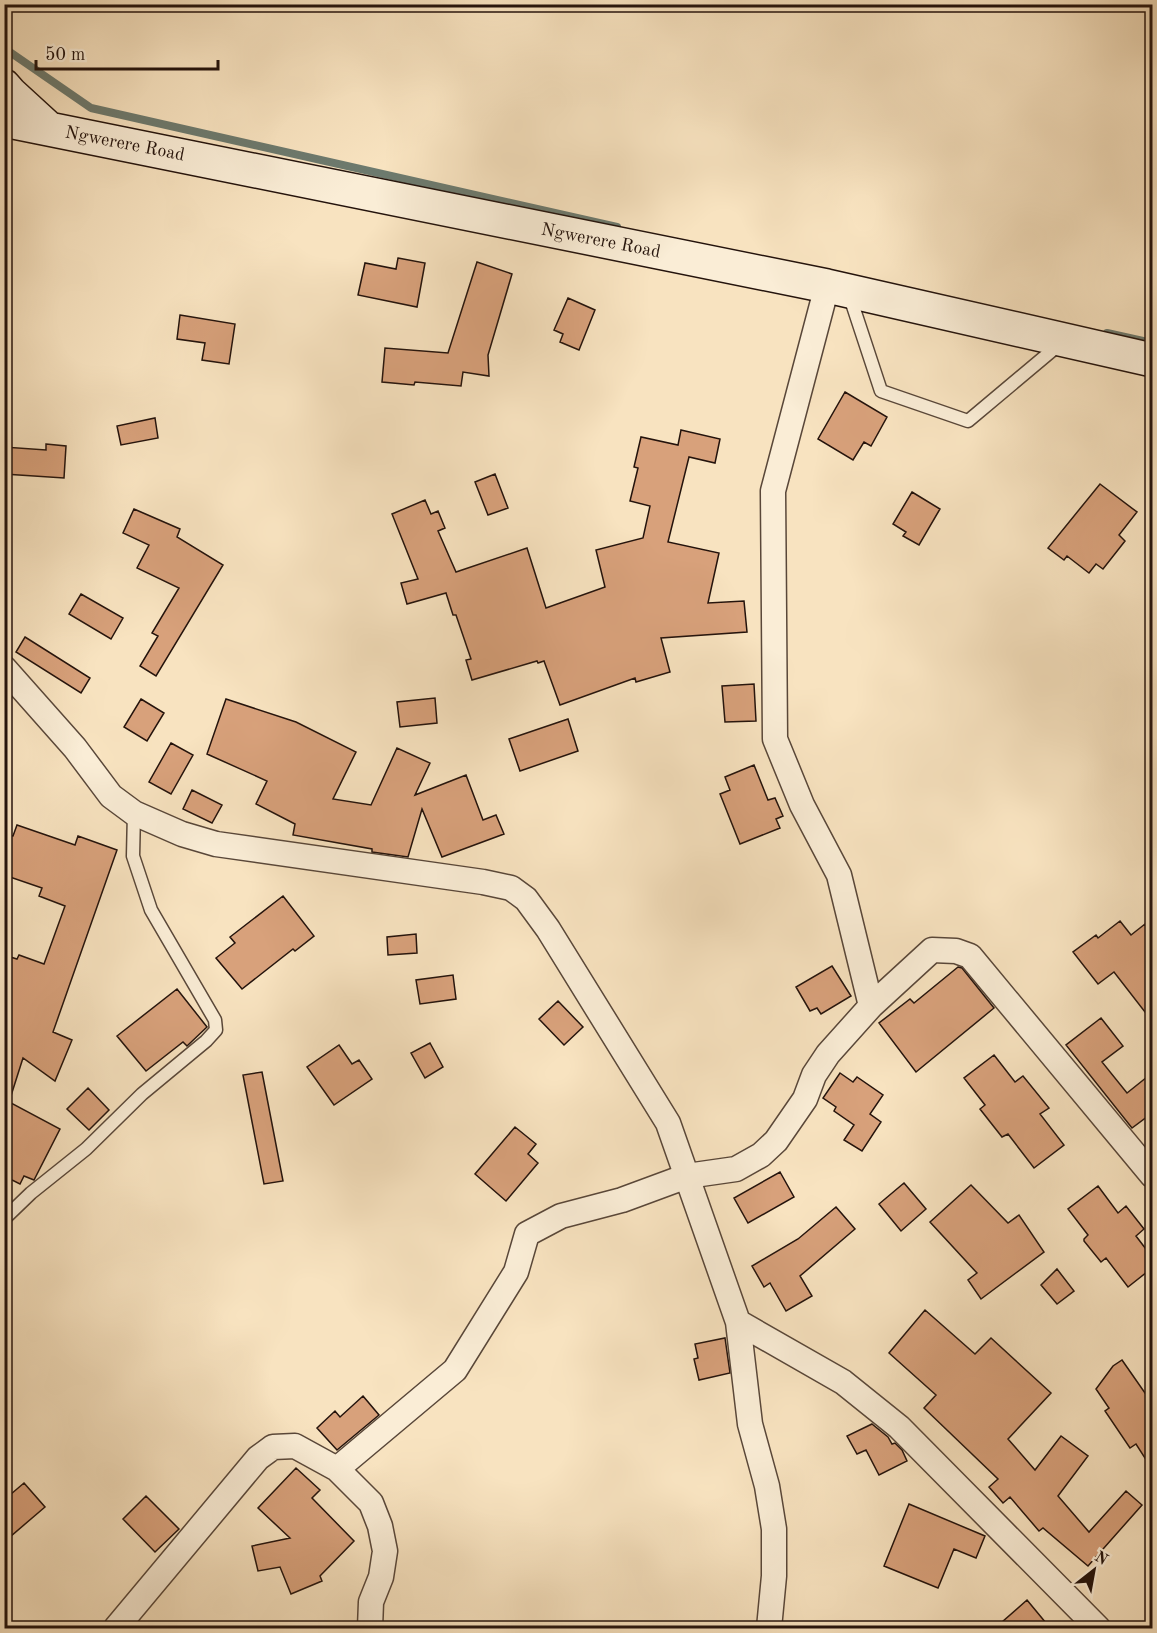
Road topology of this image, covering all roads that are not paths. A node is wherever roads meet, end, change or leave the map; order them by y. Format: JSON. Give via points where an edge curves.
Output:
{"nodes":[{"id":1,"x":4,"y":86,"type":"edge"},
{"id":2,"x":4,"y":120,"type":"edge"},
{"id":3,"x":49,"y":128,"type":"junction"},
{"id":4,"x":838,"y":288,"type":"junction"},
{"id":5,"x":1064,"y":340,"type":"junction"},
{"id":6,"x":1152,"y":360,"type":"edge"},
{"id":7,"x":4,"y":668,"type":"edge"},
{"id":8,"x":134,"y":813,"type":"junction"},
{"id":9,"x":871,"y":1006,"type":"junction"},
{"id":10,"x":1152,"y":1175,"type":"edge"},
{"id":11,"x":687,"y":1176,"type":"junction"},
{"id":12,"x":4,"y":1220,"type":"edge"},
{"id":13,"x":738,"y":1322,"type":"junction"},
{"id":14,"x":337,"y":1469,"type":"junction"},
{"id":15,"x":116,"y":1629,"type":"edge"},
{"id":16,"x":370,"y":1629,"type":"edge"},
{"id":17,"x":769,"y":1629,"type":"edge"},
{"id":18,"x":1098,"y":1629,"type":"edge"}],
"edges":[{"from":1,"to":3,"type":"main road"},
{"from":2,"to":3,"type":"main road","name":"Ngwerere Road"},
{"from":3,"to":4,"type":"main road","name":"Ngwerere Road"},
{"from":4,"to":5,"type":"main road","name":"Ngwerere Road"},
{"from":4,"to":5,"type":"lane","via":[[881,391],[968,421]]},
{"from":4,"to":9,"type":"street","via":[[773,491],[776,739],[802,805],[839,875]]},
{"from":5,"to":6,"type":"main road","name":"Ngwerere Road"},
{"from":7,"to":8,"type":"street","via":[[75,748],[111,796]]},
{"from":8,"to":11,"type":"street","via":[[216,844],[511,888],[526,899],[548,929],[668,1123]]},
{"from":8,"to":12,"type":"lane","via":[[133,856],[151,910],[214,1020],[216,1030]]},
{"from":9,"to":10,"type":"street","via":[[932,950],[970,956]]},
{"from":9,"to":11,"type":"street","via":[[828,1054],[805,1099],[776,1141],[761,1155],[736,1168]]},
{"from":11,"to":13,"type":"street"},
{"from":11,"to":14,"type":"street","via":[[622,1200],[561,1216],[527,1234],[516,1272],[455,1370]]},
{"from":13,"to":17,"type":"street","via":[[750,1424],[774,1529]]},
{"from":13,"to":18,"type":"street","via":[[843,1382],[899,1426]]},
{"from":14,"to":15,"type":"street","via":[[295,1446],[273,1447],[258,1458]]},
{"from":14,"to":16,"type":"street","via":[[371,1503],[380,1526],[385,1551],[381,1577],[371,1602]]}]}
